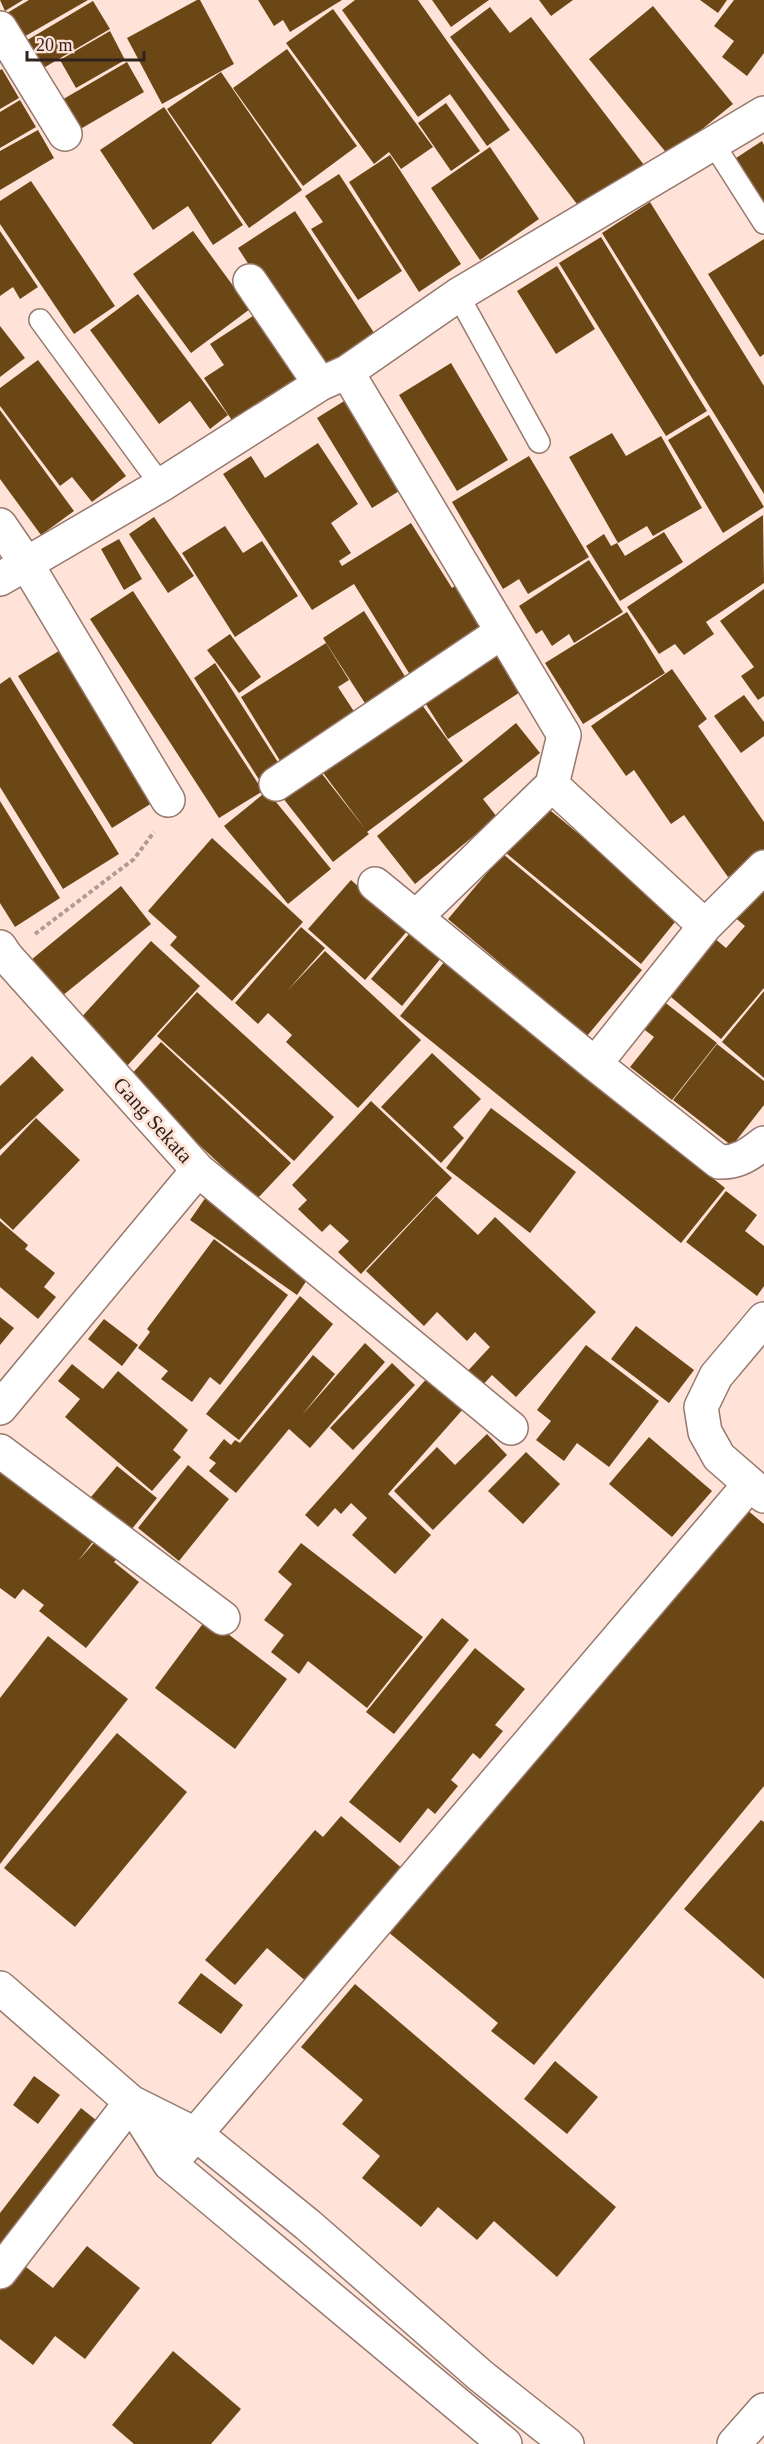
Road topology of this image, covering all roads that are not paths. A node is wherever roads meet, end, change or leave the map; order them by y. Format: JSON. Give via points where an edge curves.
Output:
{"nodes":[{"id":1,"x":0,"y":27,"type":"edge"},
{"id":2,"x":764,"y":113,"type":"edge"},
{"id":3,"x":65,"y":134,"type":"dead end"},
{"id":4,"x":713,"y":143,"type":"junction"},
{"id":5,"x":764,"y":223,"type":"edge"},
{"id":6,"x":250,"y":281,"type":"dead end"},
{"id":7,"x":459,"y":295,"type":"junction"},
{"id":8,"x":40,"y":320,"type":"dead end"},
{"id":9,"x":333,"y":378,"type":"junction"},
{"id":10,"x":539,"y":442,"type":"dead end"},
{"id":11,"x":161,"y":485,"type":"junction"},
{"id":12,"x":0,"y":525,"type":"edge"},
{"id":13,"x":13,"y":571,"type":"edge"},
{"id":14,"x":502,"y":632,"type":"junction"},
{"id":15,"x":276,"y":784,"type":"dead end"},
{"id":16,"x":552,"y":785,"type":"junction"},
{"id":17,"x":168,"y":800,"type":"road end"},
{"id":18,"x":764,"y":867,"type":"edge"},
{"id":19,"x":375,"y":884,"type":"dead end"},
{"id":20,"x":416,"y":918,"type":"junction"},
{"id":21,"x":705,"y":926,"type":"junction"},
{"id":22,"x":3,"y":951,"type":"edge"},
{"id":23,"x":595,"y":1064,"type":"junction"},
{"id":24,"x":764,"y":1143,"type":"edge"},
{"id":25,"x":198,"y":1170,"type":"junction"},
{"id":26,"x":764,"y":1319,"type":"edge"},
{"id":27,"x":0,"y":1407,"type":"edge"},
{"id":28,"x":511,"y":1428,"type":"dead end"},
{"id":29,"x":0,"y":1451,"type":"edge"},
{"id":30,"x":757,"y":1491,"type":"edge"},
{"id":31,"x":223,"y":1618,"type":"dead end"},
{"id":32,"x":0,"y":1988,"type":"edge"},
{"id":33,"x":131,"y":2102,"type":"junction"},
{"id":34,"x":197,"y":2135,"type":"junction"},
{"id":35,"x":170,"y":2164,"type":"junction"},
{"id":36,"x":308,"y":2225,"type":"junction"},
{"id":37,"x":280,"y":2256,"type":"junction"},
{"id":38,"x":0,"y":2272,"type":"edge"},
{"id":39,"x":481,"y":2376,"type":"junction"},
{"id":40,"x":459,"y":2406,"type":"junction"},
{"id":41,"x":764,"y":2410,"type":"edge"},
{"id":42,"x":505,"y":2444,"type":"edge"},
{"id":43,"x":567,"y":2444,"type":"edge"},
{"id":44,"x":734,"y":2444,"type":"edge"}],
"edges":[{"from":1,"to":3,"type":"street"},
{"from":2,"to":4,"type":"street"},
{"from":4,"to":5,"type":"lane"},
{"from":4,"to":7,"type":"street"},
{"from":6,"to":9,"type":"street"},
{"from":7,"to":9,"type":"street"},
{"from":7,"to":10,"type":"lane"},
{"from":8,"to":11,"type":"lane"},
{"from":9,"to":11,"type":"street"},
{"from":9,"to":14,"type":"street"},
{"from":11,"to":13,"type":"street"},
{"from":12,"to":13,"type":"street"},
{"from":13,"to":17,"type":"street"},
{"from":14,"to":15,"type":"street"},
{"from":14,"to":16,"type":"street","via":[[564,735]]},
{"from":16,"to":20,"type":"street"},
{"from":16,"to":21,"type":"street"},
{"from":18,"to":21,"type":"street"},
{"from":19,"to":20,"type":"street"},
{"from":20,"to":23,"type":"street"},
{"from":21,"to":23,"type":"street"},
{"from":22,"to":25,"type":"street","name":"Gang Sekata"},
{"from":23,"to":24,"type":"street","via":[[719,1162],[732,1162]]},
{"from":25,"to":27,"type":"street","name":"Gang Sekata"},
{"from":25,"to":28,"type":"street"},
{"from":26,"to":30,"type":"street","via":[[716,1376],[701,1407],[705,1432],[719,1457]]},
{"from":29,"to":31,"type":"street"},
{"from":30,"to":34,"type":"street"},
{"from":32,"to":33,"type":"street"},
{"from":33,"to":34,"type":"street"},
{"from":33,"to":35,"type":"street"},
{"from":33,"to":38,"type":"street"},
{"from":34,"to":35,"type":"street"},
{"from":34,"to":36,"type":"street"},
{"from":35,"to":37,"type":"street"},
{"from":36,"to":37,"type":"street"},
{"from":36,"to":39,"type":"street"},
{"from":37,"to":40,"type":"street"},
{"from":39,"to":40,"type":"street"},
{"from":39,"to":43,"type":"street"},
{"from":40,"to":42,"type":"street"},
{"from":41,"to":44,"type":"street"}]}
